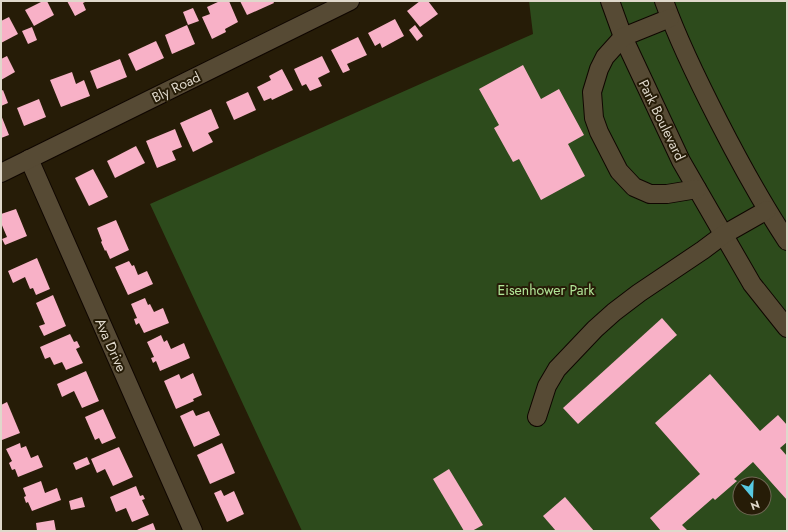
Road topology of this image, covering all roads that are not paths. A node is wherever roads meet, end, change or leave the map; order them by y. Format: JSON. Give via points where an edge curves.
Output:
{"nodes":[{"id":1,"x":350,"y":1,"type":"edge"},
{"id":2,"x":610,"y":1,"type":"edge"},
{"id":3,"x":664,"y":1,"type":"edge"},
{"id":4,"x":670,"y":18,"type":"junction"},
{"id":5,"x":622,"y":37,"type":"junction"},
{"id":6,"x":29,"y":159,"type":"junction"},
{"id":7,"x":1,"y":173,"type":"edge"},
{"id":8,"x":697,"y":189,"type":"junction"},
{"id":9,"x":767,"y":210,"type":"junction"},
{"id":10,"x":722,"y":235,"type":"junction"},
{"id":11,"x":787,"y":241,"type":"edge"},
{"id":12,"x":787,"y":328,"type":"edge"},
{"id":13,"x":537,"y":416,"type":"dead end"},
{"id":14,"x":193,"y":531,"type":"edge"}],
"edges":[{"from":1,"to":6,"type":"street","name":"Bly Road"},
{"from":2,"to":5,"type":"street","name":"Park Boulevard"},
{"from":3,"to":4,"type":"street"},
{"from":4,"to":5,"type":"street"},
{"from":4,"to":9,"type":"street","via":[[702,88]]},
{"from":5,"to":8,"type":"street","name":"Park Boulevard"},
{"from":5,"to":8,"type":"street","via":[[605,57],[592,92],[594,118],[618,171],[634,187],[650,194]]},
{"from":6,"to":7,"type":"street","name":"Bly Road"},
{"from":6,"to":14,"type":"street","name":"Ava Drive"},
{"from":8,"to":10,"type":"street","name":"Park Boulevard"},
{"from":9,"to":10,"type":"street"},
{"from":9,"to":11,"type":"street"},
{"from":10,"to":12,"type":"street","name":"Park Boulevard","via":[[752,284]]},
{"from":10,"to":13,"type":"street","via":[[639,293],[595,329],[557,369],[546,386]]}]}
